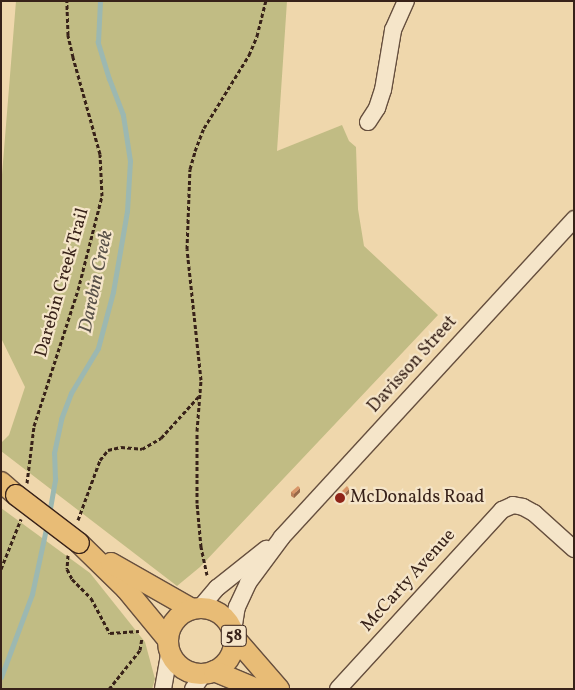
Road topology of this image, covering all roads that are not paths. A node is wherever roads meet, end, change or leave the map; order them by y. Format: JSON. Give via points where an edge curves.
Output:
{"nodes":[{"id":1,"x":406,"y":1,"type":"edge"},
{"id":2,"x":368,"y":122,"type":"dead end"},
{"id":3,"x":574,"y":219,"type":"edge"},
{"id":4,"x":17,"y":494,"type":"edge"},
{"id":5,"x":282,"y":537,"type":"junction"},
{"id":6,"x":75,"y":540,"type":"junction"},
{"id":7,"x":574,"y":549,"type":"edge"},
{"id":8,"x":196,"y":608,"type":"junction"},
{"id":9,"x":233,"y":634,"type":"junction"},
{"id":10,"x":169,"y":645,"type":"junction"},
{"id":11,"x":203,"y":678,"type":"edge"},
{"id":12,"x":163,"y":689,"type":"edge"},
{"id":13,"x":257,"y":689,"type":"edge"},
{"id":14,"x":279,"y":689,"type":"edge"},
{"id":15,"x":338,"y":689,"type":"edge"}],
"edges":[{"from":1,"to":2,"type":"street","via":[[393,30],[383,90]]},
{"from":3,"to":5,"type":"street","name":"Davisson Street"},
{"from":4,"to":6,"type":"main road","number":"58","bridge":true},
{"from":5,"to":8,"type":"street","name":"Davisson Street"},
{"from":5,"to":9,"type":"street","name":"Davisson Street","via":[[248,583],[238,607]]},
{"from":6,"to":8,"type":"main road","number":"58"},
{"from":6,"to":10,"type":"main road","number":"58","via":[[126,589]]},
{"from":7,"to":15,"type":"street","name":"McCarty Avenue","via":[[523,507],[502,510]]},
{"from":8,"to":9,"type":"main road","number":"58","via":[[211,609],[220,614]]},
{"from":8,"to":10,"type":"main road","via":[[175,621]]},
{"from":9,"to":11,"type":"main road","number":"58","via":[[230,658]]},
{"from":9,"to":14,"type":"main road"},
{"from":10,"to":11,"type":"main road","number":"58","via":[[175,660],[183,668]]},
{"from":10,"to":12,"type":"street"},
{"from":11,"to":13,"type":"main road"}]}
